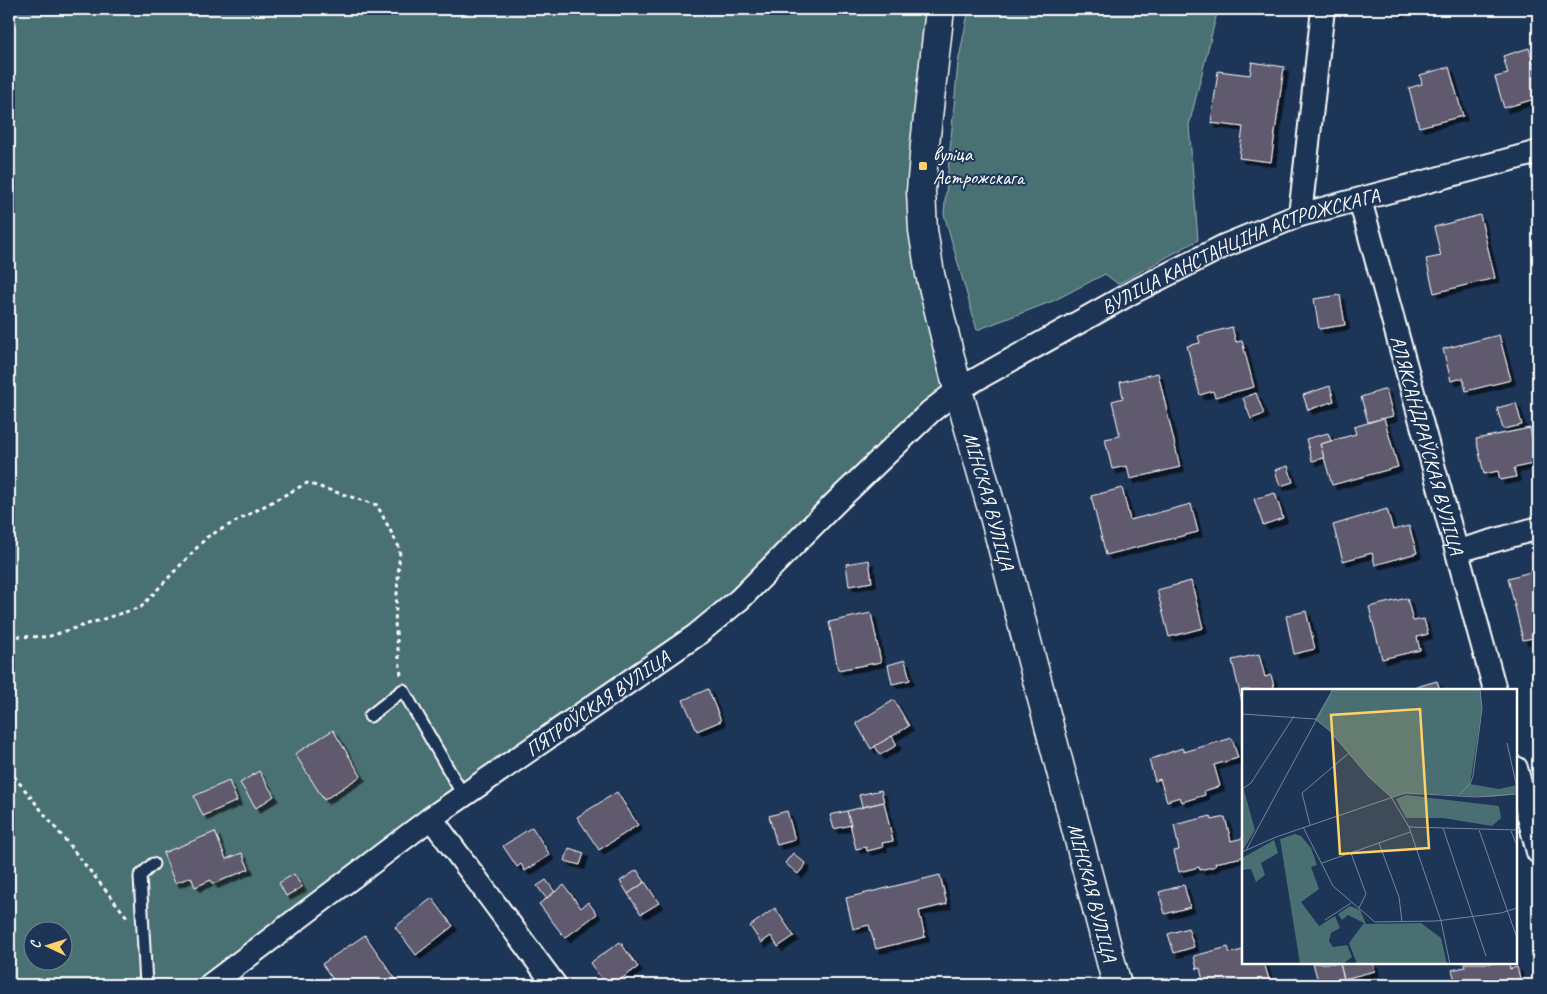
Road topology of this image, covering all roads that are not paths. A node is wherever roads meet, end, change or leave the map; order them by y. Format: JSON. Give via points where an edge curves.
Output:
{"nodes":[{"id":1,"x":940,"y":9,"type":"edge"},
{"id":2,"x":1323,"y":9,"type":"edge"},
{"id":3,"x":1538,"y":152,"type":"edge"},
{"id":4,"x":1360,"y":200,"type":"junction"},
{"id":5,"x":1300,"y":215,"type":"junction"},
{"id":6,"x":958,"y":390,"type":"junction"},
{"id":7,"x":1538,"y":528,"type":"edge"},
{"id":8,"x":1458,"y":551,"type":"junction"},
{"id":9,"x":1495,"y":689,"type":"edge"},
{"id":10,"x":370,"y":716,"type":"dead end"},
{"id":11,"x":1517,"y":772,"type":"edge"},
{"id":12,"x":464,"y":796,"type":"junction"},
{"id":13,"x":431,"y":818,"type":"junction"},
{"id":14,"x":1538,"y":852,"type":"edge"},
{"id":15,"x":153,"y":864,"type":"dead end"},
{"id":16,"x":146,"y":985,"type":"edge"},
{"id":17,"x":210,"y":985,"type":"edge"},
{"id":18,"x":555,"y":985,"type":"edge"},
{"id":19,"x":1117,"y":985,"type":"edge"}],
"edges":[{"from":1,"to":6,"type":"main road","name":"МІНСКАЯ ВУЛІЦА","via":[[922,190],[930,274]]},
{"from":2,"to":5,"type":"street"},
{"from":3,"to":4,"type":"street","name":"ВУЛІЦА КАНСТАНЦІНА АСТРОЖСКАГА"},
{"from":4,"to":5,"type":"street","name":"ВУЛІЦА КАНСТАНЦІНА АСТРОЖСКАГА"},
{"from":4,"to":8,"type":"street","name":"АЛЯКСАНДРАЎСКАЯ ВУЛІЦА"},
{"from":5,"to":6,"type":"street","name":"ВУЛІЦА КАНСТАНЦІНА АСТРОЖСКАГА","via":[[1224,246],[1133,292]]},
{"from":6,"to":12,"type":"street","name":"ПЯТРОЎСКАЯ ВУЛІЦА","via":[[930,412],[721,616]]},
{"from":6,"to":19,"type":"main road","name":"МІНСКАЯ ВУЛІЦА"},
{"from":7,"to":8,"type":"street"},
{"from":8,"to":9,"type":"street","name":"АЛЯКСАНДРАЎСКАЯ ВУЛІЦА"},
{"from":10,"to":12,"type":"lane","via":[[403,690]]},
{"from":11,"to":14,"type":"street"},
{"from":12,"to":13,"type":"street","name":"ПЯТРОЎСКАЯ ВУЛІЦА"},
{"from":13,"to":17,"type":"street","name":"ПЯТРОЎСКАЯ ВУЛІЦА"},
{"from":13,"to":18,"type":"street"},
{"from":15,"to":16,"type":"lane","via":[[140,876]]}]}
